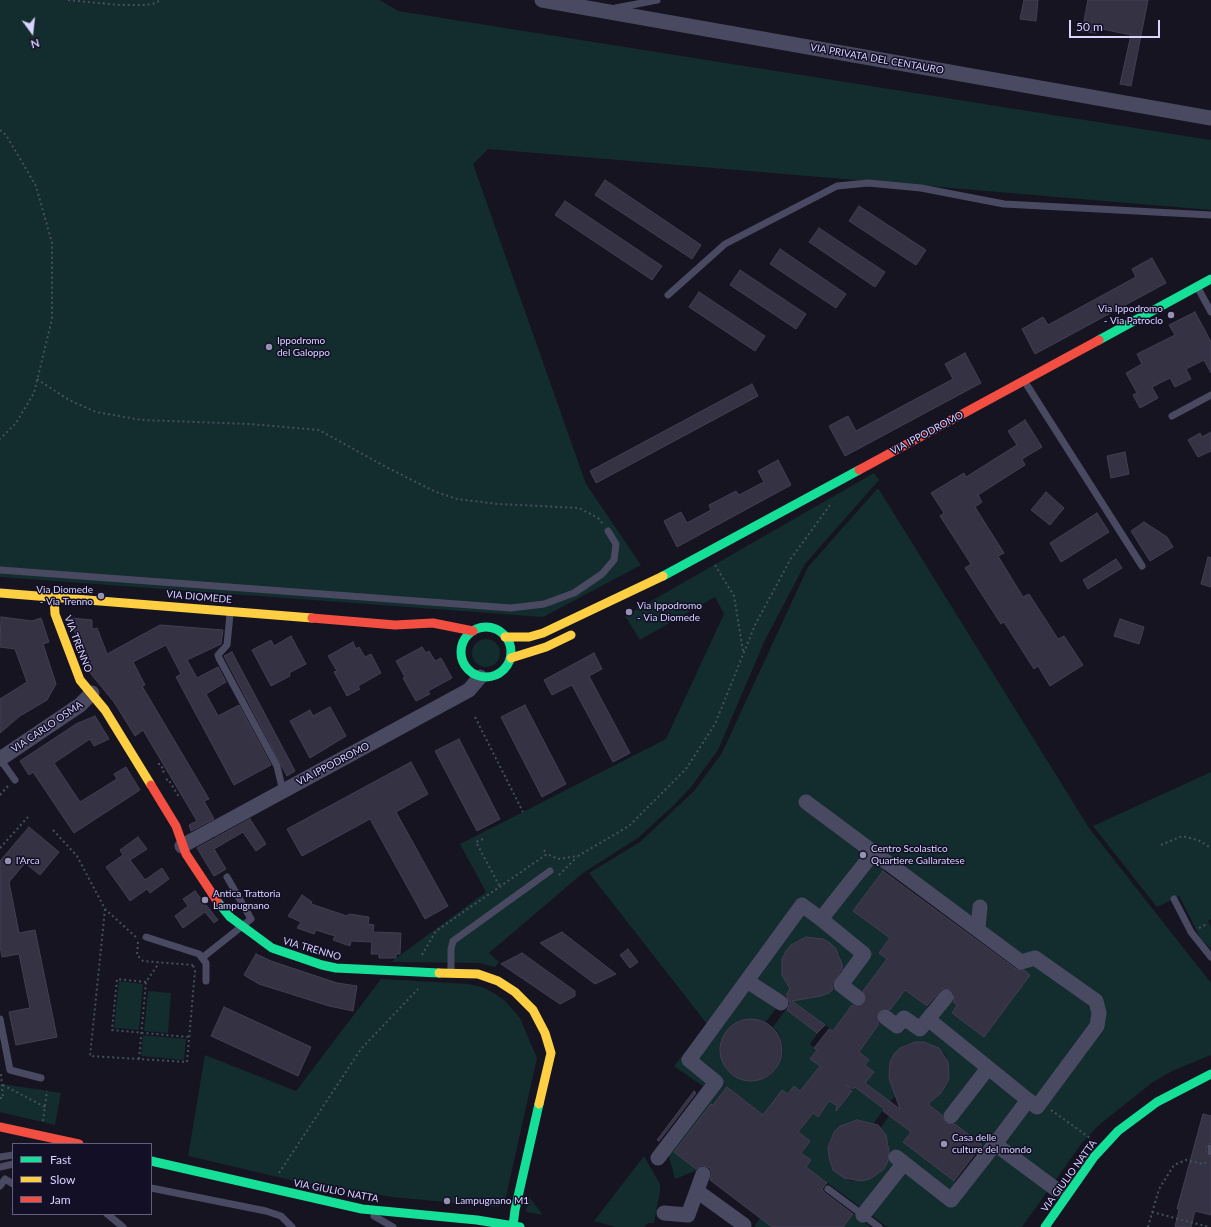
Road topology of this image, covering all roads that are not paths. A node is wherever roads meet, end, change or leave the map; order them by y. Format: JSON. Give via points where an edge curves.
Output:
{"nodes":[{"id":1,"x":542,"y":0,"type":"edge"},
{"id":2,"x":657,"y":0,"type":"edge"},
{"id":3,"x":602,"y":11,"type":"junction"},
{"id":4,"x":1211,"y":118,"type":"edge"},
{"id":5,"x":1211,"y":215,"type":"edge"},
{"id":6,"x":1211,"y":279,"type":"edge"},
{"id":7,"x":1197,"y":286,"type":"junction"},
{"id":8,"x":668,"y":295,"type":"dead end"},
{"id":9,"x":1211,"y":312,"type":"edge"},
{"id":10,"x":1024,"y":380,"type":"junction"},
{"id":11,"x":1211,"y":395,"type":"edge"},
{"id":12,"x":1172,"y":416,"type":"dead end"},
{"id":13,"x":608,"y":531,"type":"road end"},
{"id":14,"x":1142,"y":566,"type":"dead end"},
{"id":15,"x":0,"y":570,"type":"edge"},
{"id":16,"x":643,"y":587,"type":"junction"},
{"id":17,"x":0,"y":593,"type":"edge"},
{"id":18,"x":54,"y":597,"type":"junction"},
{"id":19,"x":230,"y":611,"type":"junction"},
{"id":20,"x":604,"y":615,"type":"dead end"},
{"id":21,"x":396,"y":625,"type":"junction"},
{"id":22,"x":581,"y":630,"type":"dead end"},
{"id":23,"x":473,"y":631,"type":"junction"},
{"id":24,"x":433,"y":633,"type":"dead end"},
{"id":25,"x":506,"y":637,"type":"junction"},
{"id":26,"x":454,"y":640,"type":"dead end"},
{"id":27,"x":462,"y":647,"type":"junction"},
{"id":28,"x":511,"y":658,"type":"junction"},
{"id":29,"x":480,"y":677,"type":"junction"},
{"id":30,"x":92,"y":693,"type":"junction"},
{"id":31,"x":0,"y":759,"type":"edge"},
{"id":32,"x":14,"y":779,"type":"road end"},
{"id":33,"x":282,"y":787,"type":"dead end"},
{"id":34,"x":806,"y":802,"type":"dead end"},
{"id":35,"x":182,"y":846,"type":"junction"},
{"id":36,"x":874,"y":852,"type":"junction"},
{"id":37,"x":550,"y":871,"type":"dead end"},
{"id":38,"x":227,"y":877,"type":"dead end"},
{"id":39,"x":1174,"y":899,"type":"dead end"},
{"id":40,"x":980,"y":906,"type":"dead end"},
{"id":41,"x":821,"y":919,"type":"junction"},
{"id":42,"x":242,"y":927,"type":"junction"},
{"id":43,"x":978,"y":928,"type":"junction"},
{"id":44,"x":146,"y":937,"type":"dead end"},
{"id":45,"x":1211,"y":957,"type":"edge"},
{"id":46,"x":202,"y":958,"type":"junction"},
{"id":47,"x":451,"y":972,"type":"junction"},
{"id":48,"x":206,"y":981,"type":"dead end"},
{"id":49,"x":747,"y":981,"type":"junction"},
{"id":50,"x":946,"y":997,"type":"dead end"},
{"id":51,"x":858,"y":998,"type":"tunnel mouth"},
{"id":52,"x":780,"y":1003,"type":"dead end"},
{"id":53,"x":885,"y":1017,"type":"tunnel mouth"},
{"id":54,"x":0,"y":1019,"type":"edge"},
{"id":55,"x":928,"y":1019,"type":"junction"},
{"id":56,"x":988,"y":1068,"type":"junction"},
{"id":57,"x":1211,"y":1074,"type":"edge"},
{"id":58,"x":41,"y":1078,"type":"dead end"},
{"id":59,"x":1034,"y":1101,"type":"junction"},
{"id":60,"x":951,"y":1116,"type":"dead end"},
{"id":61,"x":0,"y":1127,"type":"edge"},
{"id":62,"x":0,"y":1130,"type":"edge"},
{"id":63,"x":14,"y":1131,"type":"junction"},
{"id":64,"x":35,"y":1135,"type":"junction"},
{"id":65,"x":0,"y":1137,"type":"edge"},
{"id":66,"x":74,"y":1143,"type":"edge"},
{"id":67,"x":994,"y":1144,"type":"junction"},
{"id":68,"x":1211,"y":1148,"type":"edge"},
{"id":69,"x":1211,"y":1152,"type":"edge"},
{"id":70,"x":12,"y":1155,"type":"edge"},
{"id":71,"x":0,"y":1157,"type":"edge"},
{"id":72,"x":658,"y":1158,"type":"dead end"},
{"id":73,"x":152,"y":1161,"type":"edge"},
{"id":74,"x":12,"y":1164,"type":"edge"},
{"id":75,"x":0,"y":1167,"type":"edge"},
{"id":76,"x":703,"y":1174,"type":"dead end"},
{"id":77,"x":12,"y":1183,"type":"edge"},
{"id":78,"x":0,"y":1186,"type":"edge"},
{"id":79,"x":152,"y":1188,"type":"edge"},
{"id":80,"x":828,"y":1189,"type":"dead end"},
{"id":81,"x":1057,"y":1190,"type":"dead end"},
{"id":82,"x":696,"y":1191,"type":"junction"},
{"id":83,"x":362,"y":1209,"type":"junction"},
{"id":84,"x":664,"y":1213,"type":"dead end"},
{"id":85,"x":108,"y":1215,"type":"edge"},
{"id":86,"x":863,"y":1215,"type":"junction"},
{"id":87,"x":690,"y":1221,"type":"edge"},
{"id":88,"x":119,"y":1226,"type":"edge"},
{"id":89,"x":292,"y":1227,"type":"edge"},
{"id":90,"x":393,"y":1227,"type":"edge"},
{"id":91,"x":515,"y":1227,"type":"edge"},
{"id":92,"x":743,"y":1227,"type":"edge"},
{"id":93,"x":879,"y":1227,"type":"edge"},
{"id":94,"x":1045,"y":1227,"type":"edge"}],
"edges":[{"from":1,"to":3,"type":"street","name":"VIA PRIVATA DEL CENTAURO"},
{"from":2,"to":3,"type":"lane"},
{"from":3,"to":4,"type":"street","name":"VIA PRIVATA DEL CENTAURO"},
{"from":5,"to":8,"type":"lane","via":[[1004,204],[921,188],[868,183],[837,186],[725,244]]},
{"from":6,"to":7,"type":"street","name":"VIA IPPODROMO"},
{"from":7,"to":9,"type":"lane"},
{"from":7,"to":10,"type":"street","name":"VIA IPPODROMO"},
{"from":10,"to":14,"type":"lane"},
{"from":10,"to":16,"type":"street","name":"VIA IPPODROMO"},
{"from":11,"to":12,"type":"lane"},
{"from":13,"to":15,"type":"lane","via":[[616,544],[614,560],[602,574],[574,593],[550,602],[511,608]]},
{"from":16,"to":20,"type":"street","name":"VIA IPPODROMO"},
{"from":16,"to":25,"type":"street","name":"VIA IPPODROMO","via":[[543,633],[529,637]]},
{"from":17,"to":18,"type":"street","name":"VIA DIOMEDE"},
{"from":18,"to":19,"type":"street","name":"VIA DIOMEDE"},
{"from":18,"to":30,"type":"street","name":"VIA TRENNO","via":[[55,614],[80,680]]},
{"from":19,"to":21,"type":"street","name":"VIA DIOMEDE"},
{"from":19,"to":33,"type":"lane","via":[[226,645],[218,658],[277,766]]},
{"from":21,"to":23,"type":"street","name":"VIA DIOMEDE","via":[[433,623]]},
{"from":21,"to":24,"type":"street","name":"VIA DIOMEDE"},
{"from":22,"to":28,"type":"street","via":[[546,647]]},
{"from":23,"to":25,"type":"street","via":[[490,628]]},
{"from":23,"to":27,"type":"street","via":[[465,639]]},
{"from":25,"to":28,"type":"street","via":[[511,647]]},
{"from":26,"to":27,"type":"street"},
{"from":27,"to":29,"type":"street","via":[[465,666]]},
{"from":28,"to":29,"type":"street","via":[[505,669],[498,674]]},
{"from":29,"to":35,"type":"street","name":"VIA IPPODROMO","via":[[469,690]]},
{"from":30,"to":31,"type":"street","name":"VIA CARLO OSMA","via":[[80,705]]},
{"from":30,"to":35,"type":"street","name":"VIA TRENNO","via":[[178,830]]},
{"from":31,"to":32,"type":"lane"},
{"from":34,"to":36,"type":"street"},
{"from":35,"to":42,"type":"street","name":"VIA TRENNO","via":[[204,882],[230,917]]},
{"from":36,"to":41,"type":"street"},
{"from":36,"to":43,"type":"street"},
{"from":37,"to":47,"type":"lane","via":[[453,941]]},
{"from":38,"to":42,"type":"lane","via":[[251,919]]},
{"from":39,"to":45,"type":"lane","via":[[1190,932]]},
{"from":40,"to":43,"type":"street"},
{"from":41,"to":49,"type":"street","via":[[802,905]]},
{"from":41,"to":51,"type":"street","via":[[864,954],[841,985]]},
{"from":42,"to":46,"type":"lane"},
{"from":42,"to":47,"type":"street","name":"VIA TRENNO","via":[[279,952],[329,967]]},
{"from":43,"to":59,"type":"street","via":[[1021,962],[1035,958],[1096,1001],[1099,1013],[1097,1026]]},
{"from":44,"to":46,"type":"lane","via":[[199,954]]},
{"from":46,"to":48,"type":"lane","via":[[206,963]]},
{"from":47,"to":91,"type":"street","name":"VIA TRENNO","via":[[484,976],[515,992],[533,1010],[550,1047],[551,1058],[515,1210]]},
{"from":49,"to":52,"type":"street"},
{"from":49,"to":72,"type":"street","via":[[688,1060],[716,1082]]},
{"from":50,"to":55,"type":"street"},
{"from":53,"to":55,"type":"street","via":[[897,1026],[904,1018],[920,1029]]},
{"from":54,"to":58,"type":"lane","via":[[10,1070]]},
{"from":55,"to":56,"type":"street"},
{"from":56,"to":59,"type":"street"},
{"from":56,"to":60,"type":"street"},
{"from":57,"to":94,"type":"street","name":"VIA GIULIO NATTA","via":[[1157,1102],[1118,1131],[1094,1157]]},
{"from":59,"to":67,"type":"street"},
{"from":61,"to":63,"type":"street"},
{"from":62,"to":63,"type":"street"},
{"from":63,"to":64,"type":"street"},
{"from":64,"to":65,"type":"street"},
{"from":64,"to":66,"type":"street"},
{"from":67,"to":81,"type":"street"},
{"from":67,"to":86,"type":"street","via":[[951,1200],[900,1160]]},
{"from":68,"to":69,"type":"lane"},
{"from":70,"to":71,"type":"lane"},
{"from":73,"to":83,"type":"street","name":"VIA GIULIO NATTA"},
{"from":74,"to":75,"type":"lane"},
{"from":76,"to":82,"type":"street"},
{"from":77,"to":78,"type":"lane","via":[[6,1179]]},
{"from":79,"to":89,"type":"lane","via":[[282,1216]]},
{"from":80,"to":86,"type":"lane"},
{"from":82,"to":87,"type":"street"},
{"from":82,"to":92,"type":"street"},
{"from":83,"to":90,"type":"lane"},
{"from":83,"to":91,"type":"street","name":"VIA GIULIO NATTA","via":[[478,1220]]},
{"from":84,"to":87,"type":"street"},
{"from":85,"to":88,"type":"lane"},
{"from":86,"to":93,"type":"lane"}]}
